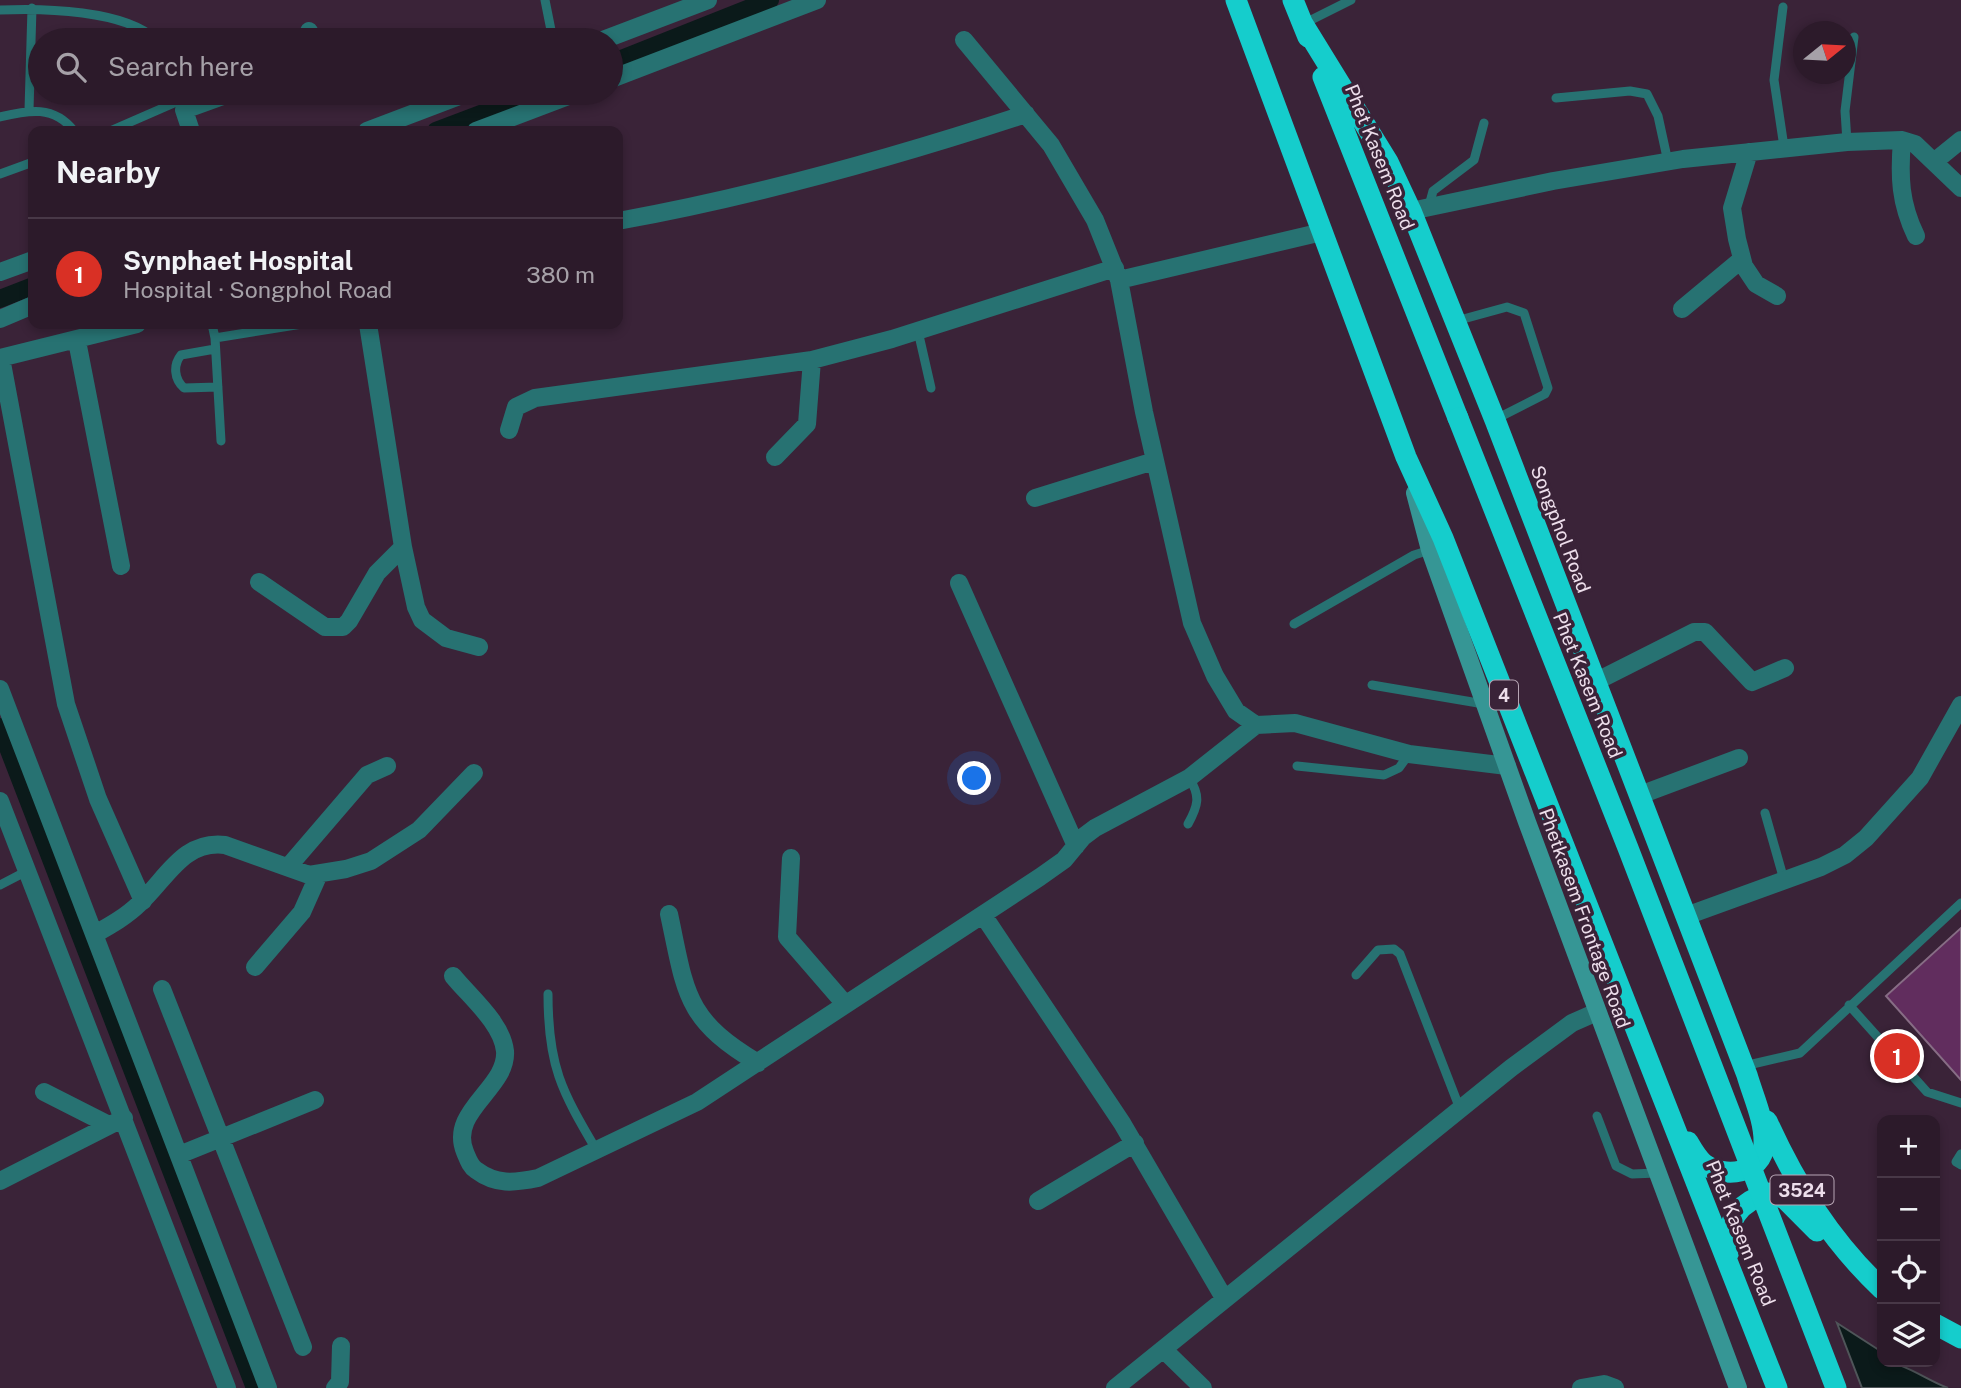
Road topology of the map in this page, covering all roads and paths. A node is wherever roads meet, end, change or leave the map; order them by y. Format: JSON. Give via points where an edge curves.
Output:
{"nodes":[{"id":1,"x":545,"y":0,"type":"edge"},
{"id":2,"x":708,"y":0,"type":"edge"},
{"id":3,"x":817,"y":0,"type":"edge"},
{"id":4,"x":1236,"y":0,"type":"edge"},
{"id":5,"x":1293,"y":0,"type":"edge"},
{"id":6,"x":1351,"y":0,"type":"edge"},
{"id":7,"x":1783,"y":7,"type":"dead end"},
{"id":8,"x":32,"y":8,"type":"junction"},
{"id":9,"x":0,"y":10,"type":"edge"},
{"id":10,"x":1303,"y":24,"type":"junction"},
{"id":11,"x":31,"y":28,"type":"edge"},
{"id":12,"x":142,"y":28,"type":"edge"},
{"id":13,"x":551,"y":28,"type":"edge"},
{"id":14,"x":623,"y":32,"type":"edge"},
{"id":15,"x":964,"y":40,"type":"dead end"},
{"id":16,"x":623,"y":74,"type":"edge"},
{"id":17,"x":1848,"y":84,"type":"edge"},
{"id":18,"x":1556,"y":97,"type":"dead end"},
{"id":19,"x":29,"y":105,"type":"edge"},
{"id":20,"x":172,"y":105,"type":"edge"},
{"id":21,"x":183,"y":105,"type":"edge"},
{"id":22,"x":435,"y":105,"type":"edge"},
{"id":23,"x":544,"y":105,"type":"edge"},
{"id":24,"x":29,"y":110,"type":"junction"},
{"id":25,"x":1026,"y":114,"type":"junction"},
{"id":26,"x":0,"y":117,"type":"edge"},
{"id":27,"x":1484,"y":123,"type":"dead end"},
{"id":28,"x":68,"y":126,"type":"edge"},
{"id":29,"x":122,"y":126,"type":"edge"},
{"id":30,"x":190,"y":126,"type":"edge"},
{"id":31,"x":380,"y":126,"type":"edge"},
{"id":32,"x":489,"y":126,"type":"edge"},
{"id":33,"x":1902,"y":140,"type":"junction"},
{"id":34,"x":1961,"y":140,"type":"edge"},
{"id":35,"x":1847,"y":142,"type":"junction"},
{"id":36,"x":1784,"y":147,"type":"junction"},
{"id":37,"x":1749,"y":152,"type":"junction"},
{"id":38,"x":1935,"y":161,"type":"junction"},
{"id":39,"x":1668,"y":162,"type":"junction"},
{"id":40,"x":28,"y":164,"type":"edge"},
{"id":41,"x":0,"y":174,"type":"edge"},
{"id":42,"x":1961,"y":188,"type":"edge"},
{"id":43,"x":1420,"y":208,"type":"junction"},
{"id":44,"x":623,"y":220,"type":"edge"},
{"id":45,"x":1322,"y":232,"type":"junction"},
{"id":46,"x":1916,"y":236,"type":"dead end"},
{"id":47,"x":1742,"y":259,"type":"junction"},
{"id":48,"x":28,"y":262,"type":"edge"},
{"id":49,"x":0,"y":272,"type":"edge"},
{"id":50,"x":1117,"y":274,"type":"junction"},
{"id":51,"x":1777,"y":296,"type":"dead end"},
{"id":52,"x":28,"y":307,"type":"edge"},
{"id":53,"x":1682,"y":309,"type":"dead end"},
{"id":54,"x":0,"y":319,"type":"edge"},
{"id":55,"x":1456,"y":321,"type":"junction"},
{"id":56,"x":119,"y":329,"type":"edge"},
{"id":57,"x":213,"y":329,"type":"edge"},
{"id":58,"x":271,"y":329,"type":"edge"},
{"id":59,"x":369,"y":329,"type":"edge"},
{"id":60,"x":918,"y":331,"type":"junction"},
{"id":61,"x":215,"y":338,"type":"junction"},
{"id":62,"x":77,"y":341,"type":"junction"},
{"id":63,"x":215,"y":349,"type":"junction"},
{"id":64,"x":1,"y":358,"type":"edge"},
{"id":65,"x":811,"y":360,"type":"junction"},
{"id":66,"x":218,"y":387,"type":"junction"},
{"id":67,"x":931,"y":388,"type":"dead end"},
{"id":68,"x":1495,"y":420,"type":"junction"},
{"id":69,"x":509,"y":430,"type":"dead end"},
{"id":70,"x":221,"y":441,"type":"dead end"},
{"id":71,"x":775,"y":457,"type":"dead end"},
{"id":72,"x":1406,"y":457,"type":"junction"},
{"id":73,"x":1154,"y":461,"type":"junction"},
{"id":74,"x":1035,"y":498,"type":"dead end"},
{"id":75,"x":403,"y":547,"type":"junction"},
{"id":76,"x":1430,"y":550,"type":"junction"},
{"id":77,"x":121,"y":566,"type":"dead end"},
{"id":78,"x":258,"y":582,"type":"dead end"},
{"id":79,"x":959,"y":583,"type":"dead end"},
{"id":80,"x":1294,"y":624,"type":"dead end"},
{"id":81,"x":479,"y":647,"type":"dead end"},
{"id":82,"x":1785,"y":668,"type":"dead end"},
{"id":83,"x":1595,"y":682,"type":"junction"},
{"id":84,"x":1372,"y":685,"type":"dead end"},
{"id":85,"x":0,"y":689,"type":"edge"},
{"id":86,"x":1485,"y":704,"type":"junction"},
{"id":87,"x":1961,"y":705,"type":"edge"},
{"id":88,"x":1256,"y":725,"type":"junction"},
{"id":89,"x":1409,"y":754,"type":"junction"},
{"id":90,"x":1739,"y":758,"type":"dead end"},
{"id":91,"x":387,"y":766,"type":"dead end"},
{"id":92,"x":1297,"y":766,"type":"dead end"},
{"id":93,"x":1507,"y":766,"type":"junction"},
{"id":94,"x":474,"y":773,"type":"dead end"},
{"id":95,"x":1189,"y":778,"type":"junction"},
{"id":96,"x":1640,"y":795,"type":"junction"},
{"id":97,"x":0,"y":801,"type":"edge"},
{"id":98,"x":1765,"y":813,"type":"dead end"},
{"id":99,"x":1188,"y":824,"type":"dead end"},
{"id":100,"x":1076,"y":846,"type":"junction"},
{"id":101,"x":791,"y":858,"type":"dead end"},
{"id":102,"x":288,"y":867,"type":"junction"},
{"id":103,"x":27,"y":871,"type":"junction"},
{"id":104,"x":317,"y":876,"type":"junction"},
{"id":105,"x":1784,"y":880,"type":"junction"},
{"id":106,"x":0,"y":885,"type":"edge"},
{"id":107,"x":143,"y":901,"type":"junction"},
{"id":108,"x":1961,"y":903,"type":"edge"},
{"id":109,"x":669,"y":914,"type":"dead end"},
{"id":110,"x":983,"y":915,"type":"junction"},
{"id":111,"x":1686,"y":916,"type":"junction"},
{"id":112,"x":95,"y":934,"type":"junction"},
{"id":113,"x":255,"y":967,"type":"dead end"},
{"id":114,"x":1356,"y":975,"type":"dead end"},
{"id":115,"x":453,"y":976,"type":"dead end"},
{"id":116,"x":162,"y":989,"type":"dead end"},
{"id":117,"x":548,"y":994,"type":"dead end"},
{"id":118,"x":845,"y":1004,"type":"junction"},
{"id":119,"x":1849,"y":1006,"type":"junction"},
{"id":120,"x":1597,"y":1012,"type":"junction"},
{"id":121,"x":758,"y":1063,"type":"junction"},
{"id":122,"x":1745,"y":1070,"type":"junction"},
{"id":123,"x":1660,"y":1091,"type":"junction"},
{"id":124,"x":44,"y":1092,"type":"dead end"},
{"id":125,"x":316,"y":1100,"type":"dead end"},
{"id":126,"x":1961,"y":1103,"type":"edge"},
{"id":127,"x":1460,"y":1109,"type":"junction"},
{"id":128,"x":1597,"y":1116,"type":"dead end"},
{"id":129,"x":116,"y":1122,"type":"junction"},
{"id":130,"x":221,"y":1139,"type":"junction"},
{"id":131,"x":1135,"y":1143,"type":"junction"},
{"id":132,"x":597,"y":1151,"type":"junction"},
{"id":133,"x":1961,"y":1154,"type":"edge"},
{"id":134,"x":179,"y":1155,"type":"junction"},
{"id":135,"x":1961,"y":1165,"type":"edge"},
{"id":136,"x":1657,"y":1172,"type":"junction"},
{"id":137,"x":0,"y":1181,"type":"edge"},
{"id":138,"x":1038,"y":1201,"type":"dead end"},
{"id":139,"x":1847,"y":1255,"type":"junction"},
{"id":140,"x":1737,"y":1284,"type":"junction"},
{"id":141,"x":1877,"y":1284,"type":"edge"},
{"id":142,"x":1224,"y":1298,"type":"junction"},
{"id":143,"x":1940,"y":1327,"type":"edge"},
{"id":144,"x":1961,"y":1338,"type":"edge"},
{"id":145,"x":303,"y":1346,"type":"dead end"},
{"id":146,"x":341,"y":1346,"type":"dead end"},
{"id":147,"x":1163,"y":1349,"type":"junction"},
{"id":148,"x":227,"y":1388,"type":"edge"},
{"id":149,"x":268,"y":1388,"type":"edge"},
{"id":150,"x":335,"y":1388,"type":"edge"},
{"id":151,"x":1115,"y":1388,"type":"edge"},
{"id":152,"x":1203,"y":1388,"type":"edge"},
{"id":153,"x":1581,"y":1388,"type":"edge"},
{"id":154,"x":1615,"y":1388,"type":"edge"},
{"id":155,"x":1738,"y":1388,"type":"edge"},
{"id":156,"x":1777,"y":1388,"type":"edge"},
{"id":157,"x":1836,"y":1388,"type":"edge"}],
"edges":[{"from":1,"to":13,"type":"lane"},
{"from":2,"to":14,"type":"street"},
{"from":3,"to":16,"type":"street"},
{"from":4,"to":45,"type":"highway","name":"Phet Kasem Road","number":"4"},
{"from":5,"to":10,"type":"highway","name":"Phet Kasem Road"},
{"from":6,"to":10,"type":"lane"},
{"from":7,"to":36,"type":"lane","via":[[1774,80]]},
{"from":8,"to":9,"type":"lane"},
{"from":8,"to":11,"type":"lane"},
{"from":8,"to":12,"type":"lane","via":[[123,20]]},
{"from":10,"to":43,"type":"highway","name":"Songphol Road"},
{"from":10,"to":157,"type":"highway","name":"Phet Kasem Road","bridge":true},
{"from":15,"to":25,"type":"street"},
{"from":17,"to":35,"type":"lane"},
{"from":18,"to":39,"type":"lane","via":[[1630,90],[1647,94],[1658,116]]},
{"from":19,"to":24,"type":"lane"},
{"from":20,"to":29,"type":"lane"},
{"from":21,"to":30,"type":"street"},
{"from":22,"to":31,"type":"street"},
{"from":23,"to":32,"type":"street"},
{"from":24,"to":26,"type":"lane"},
{"from":24,"to":28,"type":"lane","via":[[55,114]]},
{"from":25,"to":44,"type":"street","via":[[929,146],[712,205]]},
{"from":25,"to":50,"type":"street","via":[[1070,176],[1095,220]]},
{"from":27,"to":43,"type":"lane","via":[[1474,160],[1433,191]]},
{"from":33,"to":35,"type":"street"},
{"from":33,"to":38,"type":"street","via":[[1924,149]]},
{"from":33,"to":46,"type":"street","via":[[1901,199]]},
{"from":34,"to":38,"type":"street"},
{"from":35,"to":36,"type":"street"},
{"from":36,"to":37,"type":"street"},
{"from":37,"to":39,"type":"street"},
{"from":37,"to":47,"type":"street","via":[[1732,208]]},
{"from":38,"to":42,"type":"street"},
{"from":39,"to":43,"type":"street"},
{"from":40,"to":41,"type":"lane"},
{"from":43,"to":55,"type":"highway","name":"Songphol Road"},
{"from":45,"to":50,"type":"street"},
{"from":45,"to":72,"type":"highway","name":"Phet Kasem Road","number":"4"},
{"from":47,"to":51,"type":"street","via":[[1756,284]]},
{"from":47,"to":53,"type":"street"},
{"from":48,"to":49,"type":"street"},
{"from":50,"to":60,"type":"street"},
{"from":50,"to":73,"type":"street"},
{"from":52,"to":54,"type":"street"},
{"from":55,"to":68,"type":"highway","name":"Songphol Road"},
{"from":55,"to":68,"type":"lane","via":[[1507,307],[1524,313],[1548,388],[1545,394]]},
{"from":56,"to":62,"type":"street"},
{"from":57,"to":61,"type":"lane"},
{"from":58,"to":61,"type":"lane"},
{"from":59,"to":75,"type":"street"},
{"from":60,"to":65,"type":"street"},
{"from":60,"to":67,"type":"lane"},
{"from":61,"to":63,"type":"lane"},
{"from":62,"to":64,"type":"street"},
{"from":62,"to":77,"type":"street"},
{"from":63,"to":66,"type":"lane"},
{"from":63,"to":66,"type":"lane","via":[[181,355],[175,369],[184,388]]},
{"from":64,"to":107,"type":"street","via":[[66,704],[98,799]]},
{"from":65,"to":69,"type":"street","via":[[534,398],[516,407]]},
{"from":65,"to":71,"type":"street","via":[[807,424]]},
{"from":66,"to":70,"type":"lane"},
{"from":68,"to":83,"type":"highway","name":"Songphol Road"},
{"from":72,"to":76,"type":"main road","name":"Phetkasem Frontage Road","number":"4"},
{"from":72,"to":123,"type":"highway","name":"Phet Kasem Road","number":"4","via":[[1443,538]]},
{"from":73,"to":74,"type":"street"},
{"from":73,"to":88,"type":"street","via":[[1181,586],[1203,652],[1236,711]]},
{"from":75,"to":78,"type":"street","via":[[377,573],[343,627],[325,627]]},
{"from":75,"to":81,"type":"street","via":[[422,620],[446,638]]},
{"from":76,"to":80,"type":"lane"},
{"from":76,"to":86,"type":"main road","name":"Phetkasem Frontage Road","number":"4"},
{"from":79,"to":100,"type":"street"},
{"from":82,"to":83,"type":"street","via":[[1752,682],[1705,632],[1695,632]]},
{"from":83,"to":96,"type":"highway","name":"Songphol Road"},
{"from":84,"to":86,"type":"lane"},
{"from":85,"to":112,"type":"street"},
{"from":86,"to":93,"type":"main road","name":"Phetkasem Frontage Road","number":"4"},
{"from":87,"to":105,"type":"street","via":[[1920,778],[1866,838],[1821,867]]},
{"from":88,"to":89,"type":"street","via":[[1295,723]]},
{"from":88,"to":95,"type":"street"},
{"from":89,"to":92,"type":"lane","via":[[1399,768],[1384,775]]},
{"from":89,"to":93,"type":"street"},
{"from":90,"to":96,"type":"street"},
{"from":91,"to":102,"type":"street","via":[[367,775]]},
{"from":93,"to":120,"type":"main road","name":"Phetkasem Frontage Road","number":"4"},
{"from":94,"to":104,"type":"street","via":[[433,818],[390,851]]},
{"from":95,"to":99,"type":"lane","via":[[1198,791],[1198,801]]},
{"from":95,"to":100,"type":"street","via":[[1095,828]]},
{"from":96,"to":111,"type":"highway","name":"Songphol Road"},
{"from":97,"to":103,"type":"street"},
{"from":98,"to":105,"type":"lane"},
{"from":100,"to":110,"type":"street","via":[[1064,860]]},
{"from":101,"to":118,"type":"street","via":[[787,937]]},
{"from":102,"to":104,"type":"street"},
{"from":102,"to":107,"type":"street","via":[[211,843],[182,856]]},
{"from":103,"to":106,"type":"lane"},
{"from":103,"to":129,"type":"street"},
{"from":104,"to":113,"type":"street","via":[[302,912]]},
{"from":105,"to":111,"type":"street"},
{"from":107,"to":112,"type":"street"},
{"from":108,"to":119,"type":"lane"},
{"from":109,"to":121,"type":"street","via":[[695,1012],[733,1048]]},
{"from":110,"to":118,"type":"street"},
{"from":110,"to":131,"type":"street"},
{"from":111,"to":122,"type":"highway","name":"Songphol Road"},
{"from":112,"to":134,"type":"street"},
{"from":114,"to":127,"type":"lane","via":[[1378,950],[1386,947],[1400,954]]},
{"from":115,"to":132,"type":"street","via":[[500,1033],[505,1051],[504,1068],[464,1125],[462,1144],[472,1167],[489,1180],[514,1183],[537,1178]]},
{"from":116,"to":130,"type":"street"},
{"from":117,"to":132,"type":"lane","via":[[554,1067]]},
{"from":118,"to":121,"type":"street"},
{"from":119,"to":122,"type":"lane","via":[[1800,1053]]},
{"from":119,"to":126,"type":"lane","via":[[1927,1092]]},
{"from":120,"to":127,"type":"street","via":[[1572,1023]]},
{"from":120,"to":136,"type":"main road","name":"Phetkasem Frontage Road","number":"4"},
{"from":121,"to":132,"type":"street","via":[[697,1102]]},
{"from":122,"to":123,"type":"highway","via":[[1765,1146],[1759,1160],[1745,1171],[1731,1173],[1704,1164]]},
{"from":122,"to":139,"type":"highway","name":"Songphol Road","number":"3524","via":[[1784,1159],[1817,1216]]},
{"from":123,"to":140,"type":"highway","name":"Phet Kasem Road","number":"4"},
{"from":124,"to":129,"type":"street"},
{"from":125,"to":130,"type":"street"},
{"from":127,"to":142,"type":"street"},
{"from":128,"to":136,"type":"lane","via":[[1616,1166],[1632,1174]]},
{"from":129,"to":137,"type":"street"},
{"from":129,"to":148,"type":"street"},
{"from":130,"to":134,"type":"street"},
{"from":130,"to":145,"type":"street"},
{"from":131,"to":138,"type":"street"},
{"from":131,"to":142,"type":"street"},
{"from":133,"to":135,"type":"lane","via":[[1956,1162]]},
{"from":134,"to":149,"type":"street"},
{"from":136,"to":155,"type":"main road","name":"Phetkasem Frontage Road","number":"4"},
{"from":139,"to":140,"type":"highway","via":[[1785,1199],[1769,1193],[1743,1204],[1728,1228]]},
{"from":139,"to":141,"type":"highway","name":"Songphol Road","number":"3524"},
{"from":140,"to":156,"type":"highway","name":"Phet Kasem Road","number":"4"},
{"from":142,"to":147,"type":"street"},
{"from":143,"to":144,"type":"highway"},
{"from":146,"to":150,"type":"street","via":[[340,1382]]},
{"from":147,"to":151,"type":"street"},
{"from":147,"to":152,"type":"street"},
{"from":153,"to":154,"type":"street","via":[[1604,1384]]}]}
